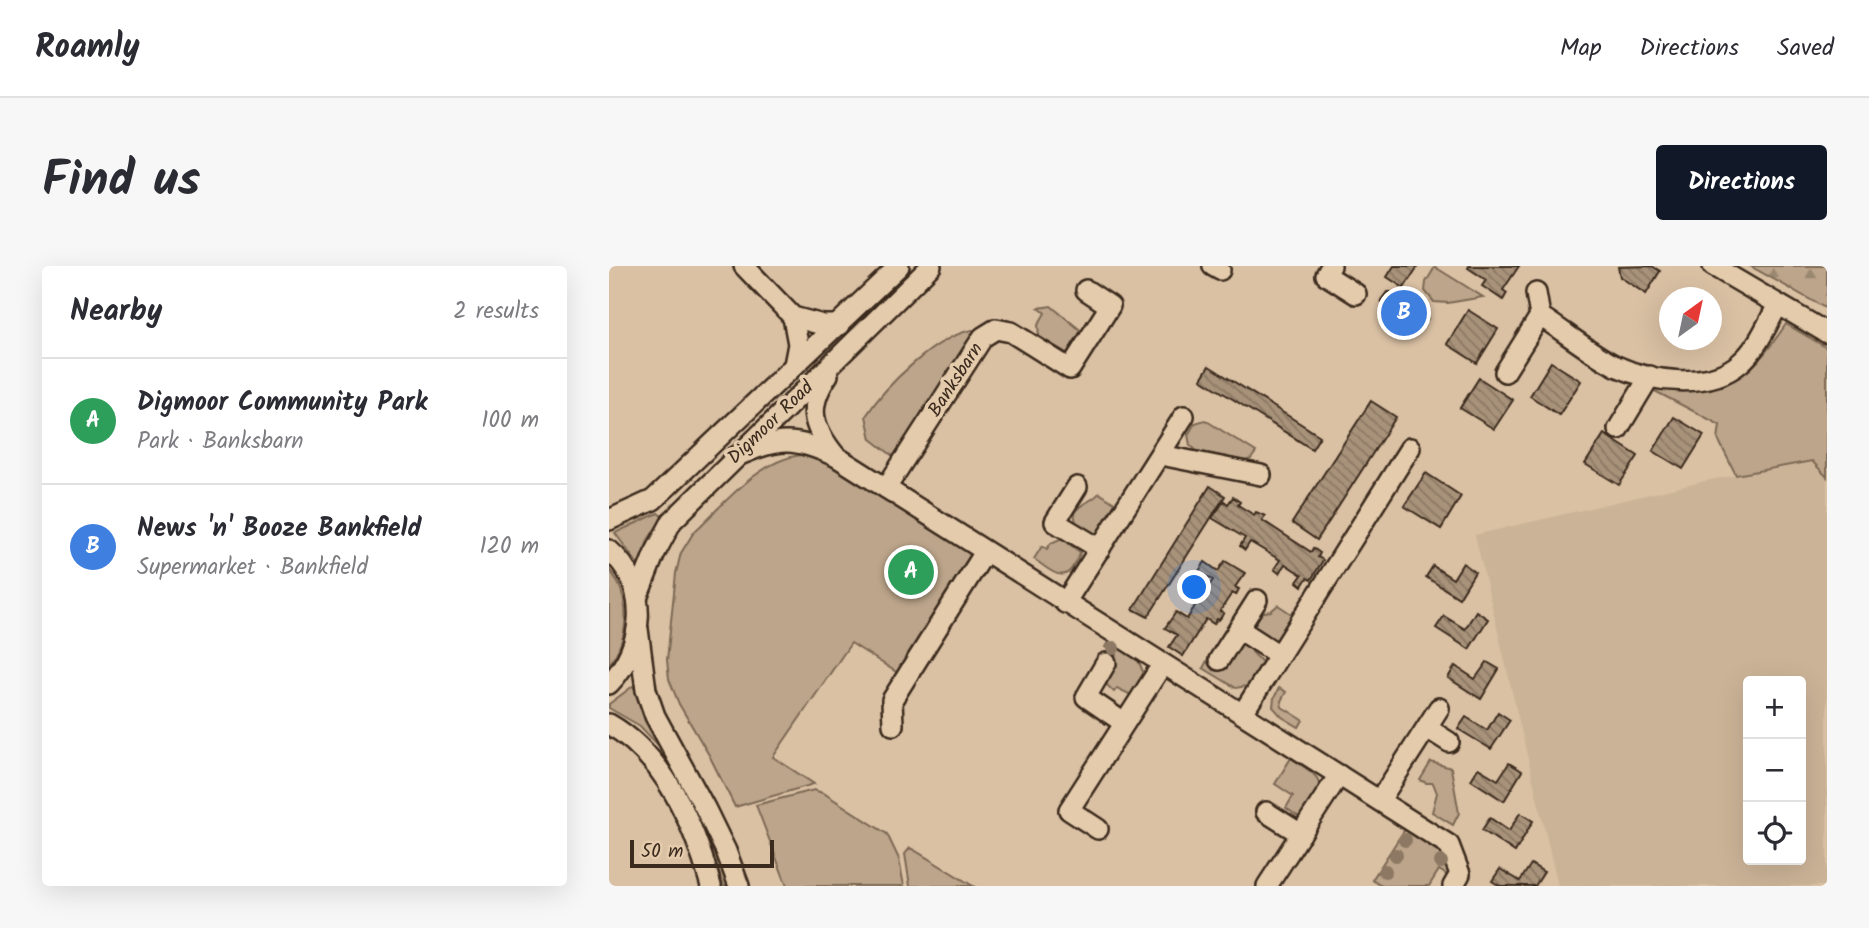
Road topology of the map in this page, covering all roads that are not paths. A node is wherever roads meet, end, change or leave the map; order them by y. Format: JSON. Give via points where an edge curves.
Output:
{"nodes":[{"id":1,"x":744,"y":266,"type":"edge"},
{"id":2,"x":899,"y":266,"type":"edge"},
{"id":3,"x":931,"y":266,"type":"edge"},
{"id":4,"x":1331,"y":266,"type":"edge"},
{"id":5,"x":1713,"y":266,"type":"edge"},
{"id":6,"x":1086,"y":290,"type":"dead end"},
{"id":7,"x":1536,"y":293,"type":"dead end"},
{"id":8,"x":1356,"y":294,"type":"dead end"},
{"id":9,"x":1778,"y":305,"type":"junction"},
{"id":10,"x":1540,"y":316,"type":"junction"},
{"id":11,"x":793,"y":317,"type":"junction"},
{"id":12,"x":839,"y":325,"type":"junction"},
{"id":13,"x":1827,"y":333,"type":"edge"},
{"id":14,"x":839,"y":358,"type":"junction"},
{"id":15,"x":795,"y":365,"type":"junction"},
{"id":16,"x":1505,"y":372,"type":"dead end"},
{"id":17,"x":1650,"y":376,"type":"junction"},
{"id":18,"x":1184,"y":416,"type":"dead end"},
{"id":19,"x":1618,"y":429,"type":"dead end"},
{"id":20,"x":1410,"y":448,"type":"dead end"},
{"id":21,"x":1161,"y":455,"type":"junction"},
{"id":22,"x":735,"y":457,"type":"junction"},
{"id":23,"x":837,"y":457,"type":"junction"},
{"id":24,"x":1261,"y":475,"type":"dead end"},
{"id":25,"x":1077,"y":487,"type":"dead end"},
{"id":26,"x":886,"y":488,"type":"junction"},
{"id":27,"x":609,"y":520,"type":"edge"},
{"id":28,"x":609,"y":550,"type":"edge"},
{"id":29,"x":1100,"y":550,"type":"junction"},
{"id":30,"x":985,"y":552,"type":"junction"},
{"id":31,"x":637,"y":598,"type":"junction"},
{"id":32,"x":1257,"y":600,"type":"dead end"},
{"id":33,"x":1065,"y":603,"type":"junction"},
{"id":34,"x":638,"y":629,"type":"junction"},
{"id":35,"x":1239,"y":629,"type":"junction"},
{"id":36,"x":1279,"y":655,"type":"junction"},
{"id":37,"x":1219,"y":660,"type":"dead end"},
{"id":38,"x":1106,"y":663,"type":"dead end"},
{"id":39,"x":1162,"y":665,"type":"junction"},
{"id":40,"x":609,"y":684,"type":"edge"},
{"id":41,"x":1439,"y":708,"type":"dead end"},
{"id":42,"x":1243,"y":713,"type":"junction"},
{"id":43,"x":1124,"y":723,"type":"junction"},
{"id":44,"x":609,"y":724,"type":"edge"},
{"id":45,"x":893,"y":725,"type":"dead end"},
{"id":46,"x":1427,"y":728,"type":"junction"},
{"id":47,"x":1449,"y":742,"type":"dead end"},
{"id":48,"x":1339,"y":775,"type":"junction"},
{"id":49,"x":1380,"y":800,"type":"junction"},
{"id":50,"x":1266,"y":812,"type":"dead end"},
{"id":51,"x":1098,"y":829,"type":"dead end"},
{"id":52,"x":1301,"y":834,"type":"junction"},
{"id":53,"x":711,"y":886,"type":"edge"},
{"id":54,"x":739,"y":886,"type":"edge"},
{"id":55,"x":1267,"y":886,"type":"edge"},
{"id":56,"x":1453,"y":886,"type":"edge"}],
"edges":[{"from":1,"to":11,"type":"street"},
{"from":2,"to":12,"type":"street","name":"Digmoor Road"},
{"from":3,"to":14,"type":"street","name":"Digmoor Road"},
{"from":4,"to":8,"type":"street","via":[[1326,275]]},
{"from":5,"to":9,"type":"street"},
{"from":6,"to":26,"type":"street","name":"Banksbarn","via":[[1110,306],[1070,369],[1011,332],[996,329],[983,337]]},
{"from":7,"to":10,"type":"street"},
{"from":9,"to":13,"type":"street"},
{"from":9,"to":17,"type":"street","via":[[1755,348],[1739,364],[1696,380]]},
{"from":10,"to":16,"type":"street"},
{"from":10,"to":17,"type":"street","via":[[1616,366]]},
{"from":11,"to":12,"type":"street"},
{"from":11,"to":15,"type":"street","via":[[798,344]]},
{"from":12,"to":15,"type":"street","name":"Digmoor Road"},
{"from":14,"to":22,"type":"street","name":"Digmoor Road"},
{"from":14,"to":23,"type":"street","via":[[817,390],[813,420]]},
{"from":15,"to":27,"type":"street","name":"Digmoor Road","via":[[653,500]]},
{"from":17,"to":19,"type":"street"},
{"from":18,"to":21,"type":"street"},
{"from":20,"to":36,"type":"street"},
{"from":21,"to":24,"type":"street"},
{"from":21,"to":29,"type":"street"},
{"from":22,"to":23,"type":"street","via":[[769,442],[794,442]]},
{"from":22,"to":31,"type":"street","name":"Digmoor Road","via":[[672,521]]},
{"from":23,"to":26,"type":"street"},
{"from":25,"to":29,"type":"street","via":[[1055,522]]},
{"from":26,"to":30,"type":"street"},
{"from":28,"to":31,"type":"street","via":[[629,576]]},
{"from":29,"to":33,"type":"street"},
{"from":30,"to":33,"type":"street"},
{"from":30,"to":45,"type":"street","via":[[892,700]]},
{"from":31,"to":34,"type":"street"},
{"from":32,"to":35,"type":"street"},
{"from":33,"to":39,"type":"street"},
{"from":34,"to":40,"type":"street","via":[[629,658]]},
{"from":34,"to":54,"type":"street","via":[[646,690],[655,716],[705,808]]},
{"from":35,"to":36,"type":"street"},
{"from":35,"to":37,"type":"street"},
{"from":36,"to":42,"type":"street"},
{"from":38,"to":43,"type":"street","via":[[1086,697]]},
{"from":39,"to":42,"type":"street"},
{"from":39,"to":43,"type":"street"},
{"from":41,"to":46,"type":"street"},
{"from":42,"to":48,"type":"street"},
{"from":43,"to":51,"type":"street","via":[[1069,810]]},
{"from":44,"to":53,"type":"street","via":[[627,734],[661,771]]},
{"from":46,"to":47,"type":"street"},
{"from":46,"to":49,"type":"street"},
{"from":48,"to":49,"type":"street"},
{"from":48,"to":52,"type":"street"},
{"from":49,"to":56,"type":"street","via":[[1449,845],[1460,874]]},
{"from":50,"to":52,"type":"street"},
{"from":52,"to":55,"type":"street"}]}
